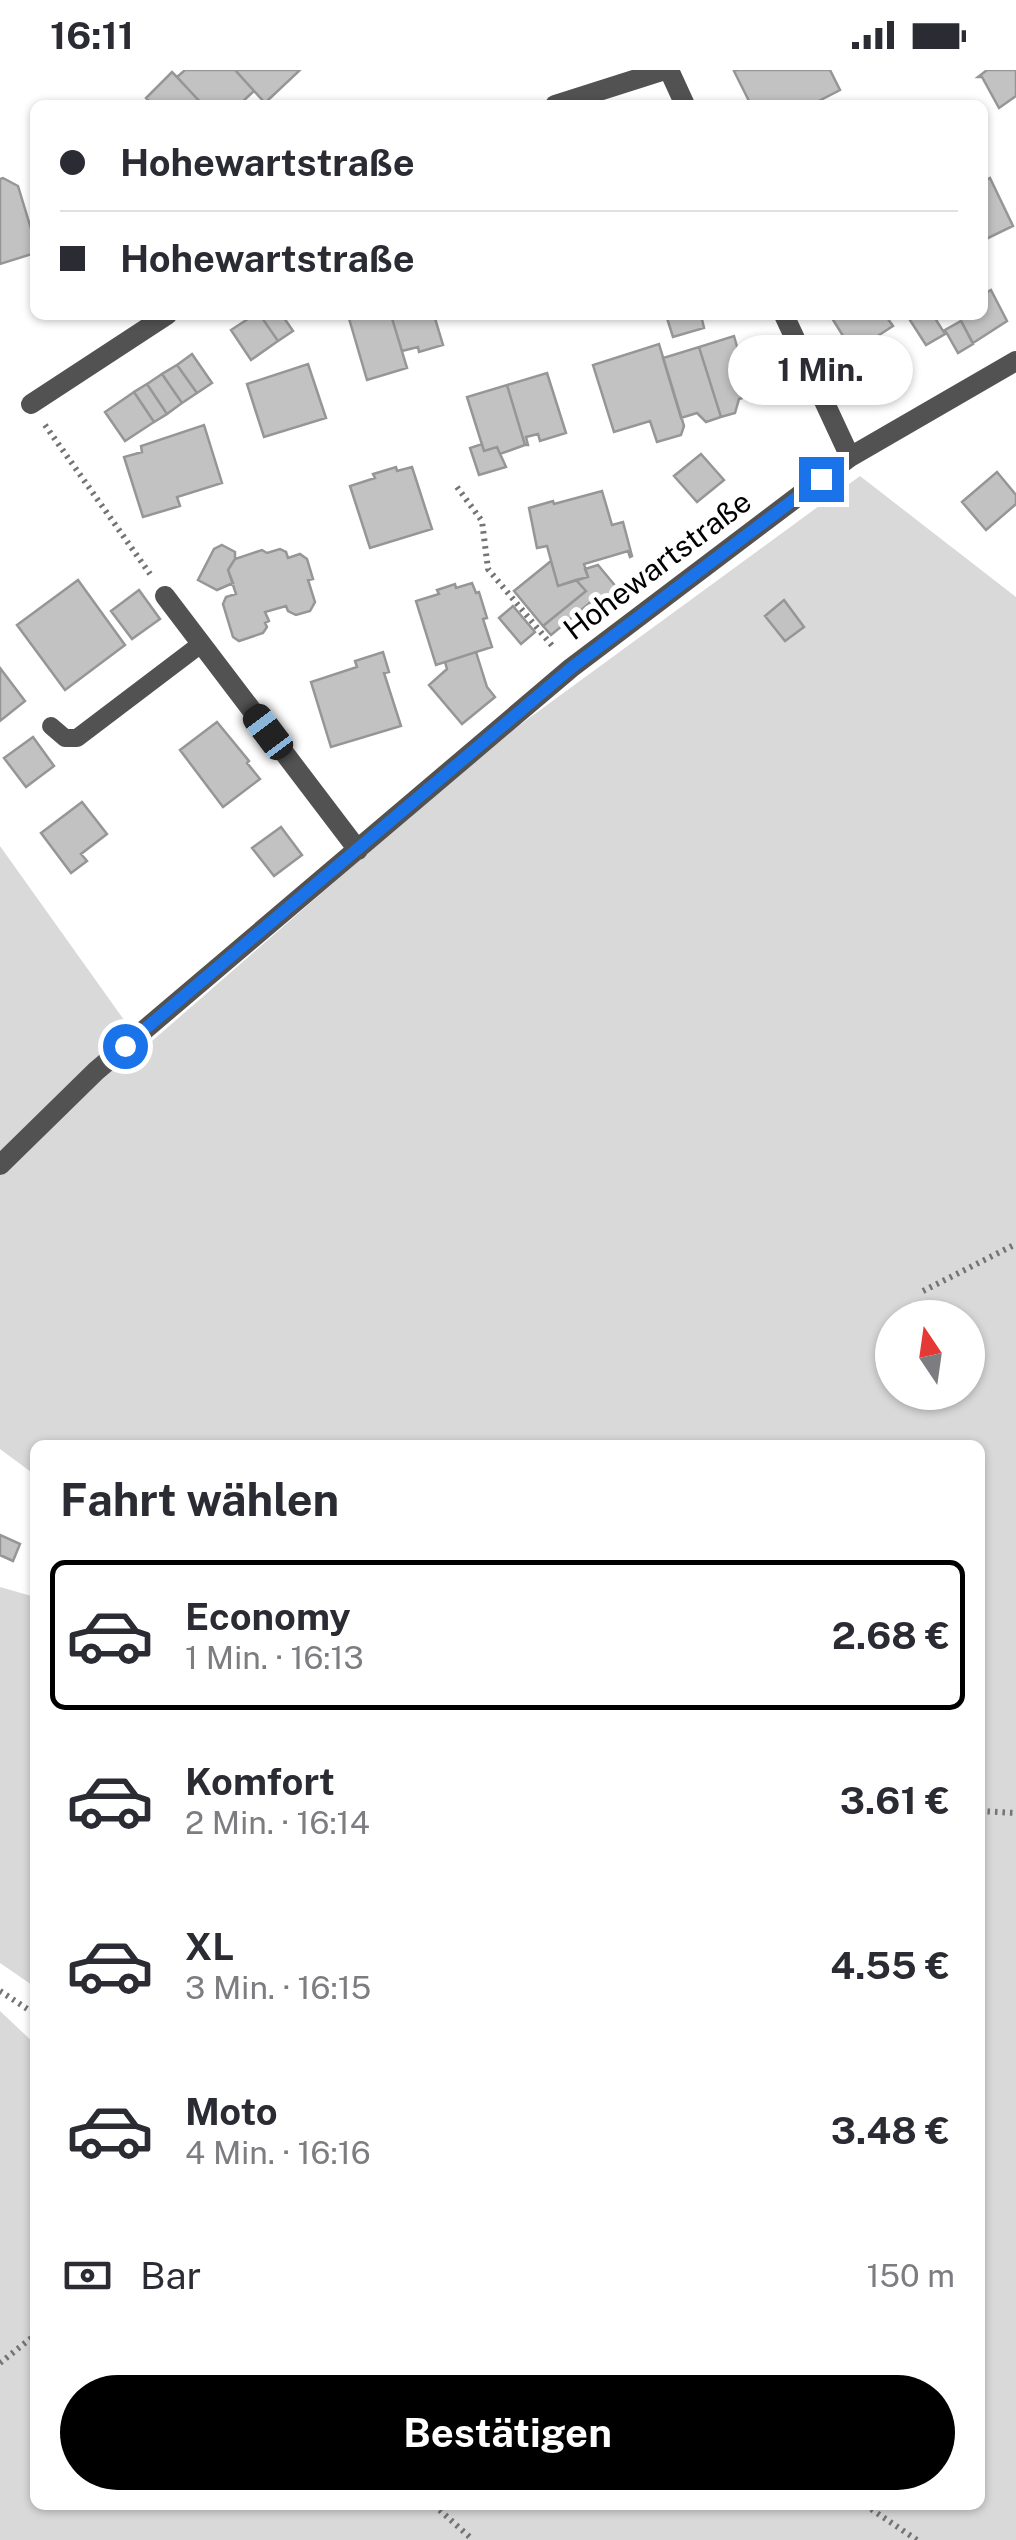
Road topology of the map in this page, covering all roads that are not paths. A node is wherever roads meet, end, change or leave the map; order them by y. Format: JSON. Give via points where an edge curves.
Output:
{"nodes":[{"id":1,"x":667,"y":70,"type":"edge"},
{"id":2,"x":571,"y":100,"type":"edge"},
{"id":3,"x":682,"y":100,"type":"edge"},
{"id":4,"x":159,"y":320,"type":"edge"},
{"id":5,"x":786,"y":320,"type":"edge"},
{"id":6,"x":1016,"y":361,"type":"edge"},
{"id":7,"x":30,"y":404,"type":"road end"},
{"id":8,"x":850,"y":457,"type":"junction"},
{"id":9,"x":165,"y":596,"type":"road end"},
{"id":10,"x":201,"y":644,"type":"junction"},
{"id":11,"x":50,"y":726,"type":"dead end"},
{"id":12,"x":358,"y":850,"type":"junction"},
{"id":13,"x":0,"y":1165,"type":"edge"}],
"edges":[{"from":1,"to":2,"type":"street"},
{"from":1,"to":3,"type":"street"},
{"from":4,"to":7,"type":"street"},
{"from":5,"to":8,"type":"street"},
{"from":6,"to":8,"type":"street","name":"Hohewartstraße"},
{"from":8,"to":12,"type":"street","name":"Hohewartstraße","via":[[571,668]]},
{"from":9,"to":10,"type":"street"},
{"from":10,"to":11,"type":"lane","via":[[77,738]]},
{"from":10,"to":12,"type":"street"},
{"from":12,"to":13,"type":"street","name":"Hohewartstraße","via":[[96,1070]]}]}
